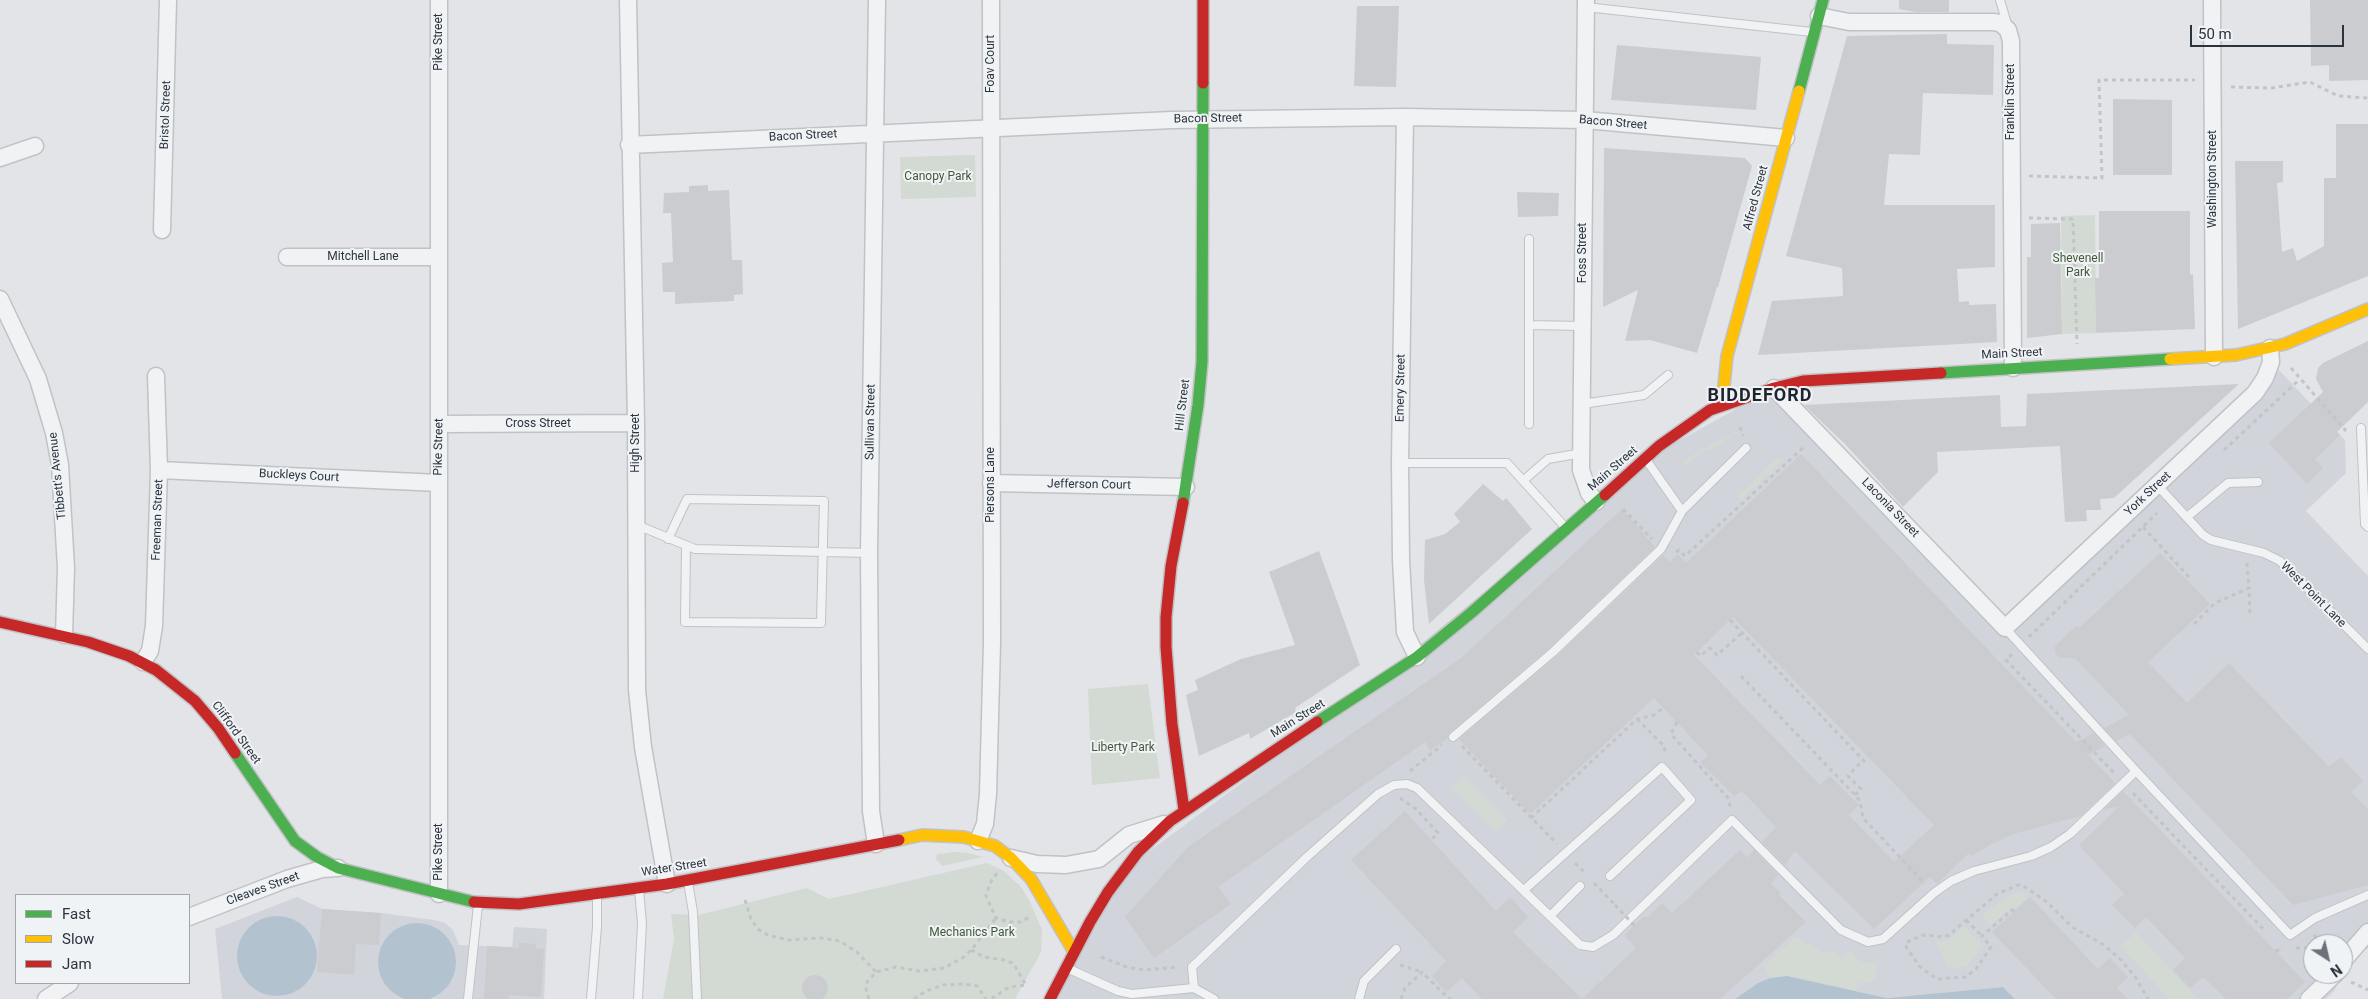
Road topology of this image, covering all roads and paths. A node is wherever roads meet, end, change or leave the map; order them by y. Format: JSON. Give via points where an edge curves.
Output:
{"nodes":[{"id":1,"x":168,"y":0,"type":"edge"},
{"id":2,"x":439,"y":0,"type":"edge"},
{"id":3,"x":628,"y":0,"type":"edge"},
{"id":4,"x":877,"y":0,"type":"edge"},
{"id":5,"x":991,"y":0,"type":"edge"},
{"id":6,"x":1203,"y":0,"type":"edge"},
{"id":7,"x":1824,"y":0,"type":"edge"},
{"id":8,"x":2000,"y":0,"type":"edge"},
{"id":9,"x":2212,"y":0,"type":"edge"},
{"id":10,"x":1586,"y":3,"type":"edge"},
{"id":11,"x":1819,"y":16,"type":"junction"},
{"id":12,"x":2008,"y":30,"type":"junction"},
{"id":13,"x":1814,"y":32,"type":"junction"},
{"id":14,"x":2213,"y":84,"type":"junction"},
{"id":15,"x":2368,"y":98,"type":"edge"},
{"id":16,"x":1405,"y":117,"type":"junction"},
{"id":17,"x":1203,"y":119,"type":"junction"},
{"id":18,"x":1585,"y":120,"type":"junction"},
{"id":19,"x":991,"y":128,"type":"junction"},
{"id":20,"x":876,"y":132,"type":"junction"},
{"id":21,"x":1786,"y":138,"type":"junction"},
{"id":22,"x":629,"y":145,"type":"junction"},
{"id":23,"x":35,"y":146,"type":"dead end"},
{"id":24,"x":0,"y":158,"type":"edge"},
{"id":25,"x":2011,"y":179,"type":"junction"},
{"id":26,"x":2011,"y":218,"type":"junction"},
{"id":27,"x":162,"y":230,"type":"dead end"},
{"id":28,"x":1529,"y":239,"type":"dead end"},
{"id":29,"x":287,"y":257,"type":"dead end"},
{"id":30,"x":439,"y":257,"type":"junction"},
{"id":31,"x":0,"y":299,"type":"edge"},
{"id":32,"x":2368,"y":309,"type":"edge"},
{"id":33,"x":1529,"y":325,"type":"junction"},
{"id":34,"x":1583,"y":326,"type":"junction"},
{"id":35,"x":2270,"y":348,"type":"junction"},
{"id":36,"x":2214,"y":357,"type":"junction"},
{"id":37,"x":2077,"y":365,"type":"junction"},
{"id":38,"x":2013,"y":368,"type":"junction"},
{"id":39,"x":2291,"y":368,"type":"dead end"},
{"id":40,"x":1668,"y":375,"type":"dead end"},
{"id":41,"x":156,"y":376,"type":"dead end"},
{"id":42,"x":2300,"y":379,"type":"junction"},
{"id":43,"x":1774,"y":388,"type":"junction"},
{"id":44,"x":1582,"y":404,"type":"junction"},
{"id":45,"x":1722,"y":405,"type":"junction"},
{"id":46,"x":2336,"y":419,"type":"dead end"},
{"id":47,"x":636,"y":423,"type":"junction"},
{"id":48,"x":440,"y":424,"type":"junction"},
{"id":49,"x":1529,"y":424,"type":"dead end"},
{"id":50,"x":2361,"y":428,"type":"dead end"},
{"id":51,"x":1818,"y":434,"type":"junction"},
{"id":52,"x":1746,"y":448,"type":"dead end"},
{"id":53,"x":1582,"y":453,"type":"junction"},
{"id":54,"x":2221,"y":453,"type":"dead end"},
{"id":55,"x":1646,"y":459,"type":"junction"},
{"id":56,"x":1400,"y":463,"type":"junction"},
{"id":57,"x":160,"y":470,"type":"junction"},
{"id":58,"x":1524,"y":480,"type":"junction"},
{"id":59,"x":439,"y":482,"type":"junction"},
{"id":60,"x":2258,"y":482,"type":"dead end"},
{"id":61,"x":991,"y":483,"type":"junction"},
{"id":62,"x":2157,"y":485,"type":"junction"},
{"id":63,"x":1186,"y":487,"type":"junction"},
{"id":64,"x":2170,"y":500,"type":"junction"},
{"id":65,"x":1596,"y":502,"type":"junction"},
{"id":66,"x":1621,"y":506,"type":"dead end"},
{"id":67,"x":1682,"y":511,"type":"junction"},
{"id":68,"x":2186,"y":517,"type":"junction"},
{"id":69,"x":637,"y":525,"type":"junction"},
{"id":70,"x":2143,"y":527,"type":"junction"},
{"id":71,"x":2368,"y":527,"type":"edge"},
{"id":72,"x":1568,"y":529,"type":"junction"},
{"id":73,"x":668,"y":539,"type":"junction"},
{"id":74,"x":686,"y":546,"type":"junction"},
{"id":75,"x":1661,"y":549,"type":"junction"},
{"id":76,"x":823,"y":552,"type":"junction"},
{"id":77,"x":869,"y":553,"type":"junction"},
{"id":78,"x":2248,"y":566,"type":"dead end"},
{"id":79,"x":2185,"y":579,"type":"dead end"},
{"id":80,"x":2249,"y":588,"type":"junction"},
{"id":81,"x":2250,"y":616,"type":"dead end"},
{"id":82,"x":1730,"y":620,"type":"dead end"},
{"id":83,"x":0,"y":622,"type":"edge"},
{"id":84,"x":2194,"y":624,"type":"dead end"},
{"id":85,"x":2005,"y":628,"type":"junction"},
{"id":86,"x":1742,"y":633,"type":"junction"},
{"id":87,"x":64,"y":635,"type":"junction"},
{"id":88,"x":2021,"y":645,"type":"junction"},
{"id":89,"x":2368,"y":649,"type":"edge"},
{"id":90,"x":1697,"y":652,"type":"dead end"},
{"id":91,"x":1417,"y":657,"type":"junction"},
{"id":92,"x":143,"y":662,"type":"junction"},
{"id":93,"x":1740,"y":676,"type":"dead end"},
{"id":94,"x":1663,"y":708,"type":"dead end"},
{"id":95,"x":1637,"y":719,"type":"junction"},
{"id":96,"x":1677,"y":722,"type":"dead end"},
{"id":97,"x":1453,"y":737,"type":"junction"},
{"id":98,"x":1662,"y":767,"type":"junction"},
{"id":99,"x":1412,"y":769,"type":"dead end"},
{"id":100,"x":2136,"y":771,"type":"junction"},
{"id":101,"x":2124,"y":784,"type":"junction"},
{"id":102,"x":1388,"y":788,"type":"junction"},
{"id":103,"x":1855,"y":795,"type":"junction"},
{"id":104,"x":1184,"y":810,"type":"junction"},
{"id":105,"x":1531,"y":818,"type":"junction"},
{"id":106,"x":1732,"y":820,"type":"junction"},
{"id":107,"x":1170,"y":821,"type":"junction"},
{"id":108,"x":1431,"y":840,"type":"dead end"},
{"id":109,"x":978,"y":841,"type":"junction"},
{"id":110,"x":876,"y":844,"type":"junction"},
{"id":111,"x":1566,"y":854,"type":"junction"},
{"id":112,"x":1006,"y":862,"type":"junction"},
{"id":113,"x":338,"y":868,"type":"junction"},
{"id":114,"x":1610,"y":876,"type":"dead end"},
{"id":115,"x":688,"y":880,"type":"junction"},
{"id":116,"x":667,"y":884,"type":"junction"},
{"id":117,"x":1580,"y":886,"type":"dead end"},
{"id":118,"x":639,"y":888,"type":"junction"},
{"id":119,"x":1524,"y":890,"type":"junction"},
{"id":120,"x":1934,"y":893,"type":"junction"},
{"id":121,"x":439,"y":894,"type":"junction"},
{"id":122,"x":597,"y":894,"type":"junction"},
{"id":123,"x":2368,"y":895,"type":"edge"},
{"id":124,"x":745,"y":900,"type":"dead end"},
{"id":125,"x":478,"y":903,"type":"junction"},
{"id":126,"x":1033,"y":912,"type":"dead end"},
{"id":127,"x":2014,"y":912,"type":"dead end"},
{"id":128,"x":1551,"y":916,"type":"junction"},
{"id":129,"x":190,"y":917,"type":"edge"},
{"id":130,"x":996,"y":918,"type":"junction"},
{"id":131,"x":1966,"y":920,"type":"junction"},
{"id":132,"x":1634,"y":925,"type":"dead end"},
{"id":133,"x":2368,"y":932,"type":"edge"},
{"id":134,"x":2267,"y":934,"type":"dead end"},
{"id":135,"x":1982,"y":936,"type":"junction"},
{"id":136,"x":2274,"y":941,"type":"dead end"},
{"id":137,"x":2303,"y":948,"type":"edge"},
{"id":138,"x":1396,"y":949,"type":"dead end"},
{"id":139,"x":971,"y":950,"type":"junction"},
{"id":140,"x":2353,"y":950,"type":"edge"},
{"id":141,"x":1074,"y":952,"type":"junction"},
{"id":142,"x":1101,"y":956,"type":"dead end"},
{"id":143,"x":1385,"y":960,"type":"junction"},
{"id":144,"x":1192,"y":966,"type":"junction"},
{"id":145,"x":1066,"y":968,"type":"junction"},
{"id":146,"x":876,"y":972,"type":"junction"},
{"id":147,"x":1422,"y":972,"type":"junction"},
{"id":148,"x":2353,"y":983,"type":"edge"},
{"id":149,"x":68,"y":984,"type":"edge"},
{"id":150,"x":2325,"y":984,"type":"edge"},
{"id":151,"x":1194,"y":988,"type":"junction"},
{"id":152,"x":2368,"y":990,"type":"edge"},
{"id":153,"x":46,"y":999,"type":"edge"},
{"id":154,"x":468,"y":999,"type":"edge"},
{"id":155,"x":591,"y":999,"type":"edge"},
{"id":156,"x":638,"y":999,"type":"edge"},
{"id":157,"x":697,"y":999,"type":"edge"},
{"id":158,"x":869,"y":999,"type":"edge"},
{"id":159,"x":914,"y":999,"type":"edge"},
{"id":160,"x":986,"y":999,"type":"edge"},
{"id":161,"x":991,"y":999,"type":"edge"},
{"id":162,"x":1050,"y":999,"type":"edge"},
{"id":163,"x":1214,"y":999,"type":"edge"},
{"id":164,"x":1359,"y":999,"type":"edge"},
{"id":165,"x":1401,"y":999,"type":"edge"},
{"id":166,"x":1451,"y":999,"type":"edge"},
{"id":167,"x":2148,"y":999,"type":"edge"},
{"id":168,"x":2309,"y":999,"type":"edge"}],
"edges":[{"from":1,"to":27,"type":"street","name":"Bristol Street"},
{"from":2,"to":30,"type":"street","name":"Pike Street"},
{"from":3,"to":22,"type":"street","name":"High Street"},
{"from":4,"to":20,"type":"street","name":"Sullivan Street"},
{"from":5,"to":19,"type":"street","name":"Foav Court"},
{"from":6,"to":17,"type":"street","name":"Hill Street"},
{"from":7,"to":11,"type":"street","name":"Alfred Street"},
{"from":8,"to":12,"type":"lane"},
{"from":9,"to":14,"type":"street","name":"Washington Street"},
{"from":10,"to":13,"type":"lane"},
{"from":10,"to":18,"type":"street","name":"Foss Street"},
{"from":11,"to":12,"type":"street","via":[[1849,22],[1993,22]]},
{"from":11,"to":13,"type":"street","name":"Alfred Street"},
{"from":12,"to":25,"type":"street","name":"Franklin Street","via":[[2011,41]]},
{"from":13,"to":21,"type":"street","name":"Alfred Street"},
{"from":14,"to":15,"type":"path","via":[[2271,88],[2310,82],[2338,96]]},
{"from":14,"to":25,"type":"path","via":[[2195,80],[2099,80],[2102,178],[2029,176]]},
{"from":14,"to":36,"type":"street","name":"Washington Street"},
{"from":16,"to":17,"type":"street","name":"Bacon Street"},
{"from":16,"to":18,"type":"street","name":"Bacon Street"},
{"from":16,"to":56,"type":"street","name":"Emery Street"},
{"from":17,"to":19,"type":"street","name":"Bacon Street"},
{"from":17,"to":63,"type":"street","name":"Hill Street","via":[[1202,362]]},
{"from":18,"to":21,"type":"street","name":"Bacon Street"},
{"from":18,"to":34,"type":"street","name":"Foss Street"},
{"from":19,"to":20,"type":"street","name":"Bacon Street"},
{"from":19,"to":61,"type":"street","name":"Piersons Lane"},
{"from":20,"to":22,"type":"street","name":"Bacon Street"},
{"from":20,"to":77,"type":"street","name":"Sullivan Street"},
{"from":21,"to":45,"type":"street","name":"Alfred Street","via":[[1727,356]]},
{"from":22,"to":47,"type":"street","name":"High Street"},
{"from":23,"to":24,"type":"street"},
{"from":25,"to":26,"type":"street","name":"Franklin Street"},
{"from":26,"to":37,"type":"path","via":[[2073,219]]},
{"from":26,"to":38,"type":"street","name":"Franklin Street"},
{"from":28,"to":33,"type":"lane"},
{"from":29,"to":30,"type":"street","name":"Mitchell Lane"},
{"from":30,"to":48,"type":"street","name":"Pike Street"},
{"from":31,"to":87,"type":"street","name":"Tibbett's Avenue","via":[[38,379],[54,433],[66,568]]},
{"from":32,"to":35,"type":"street","name":"Main Street"},
{"from":33,"to":34,"type":"lane"},
{"from":33,"to":49,"type":"lane"},
{"from":34,"to":44,"type":"street","name":"Foss Street"},
{"from":35,"to":36,"type":"street","name":"Main Street"},
{"from":35,"to":62,"type":"street","name":"York Street","via":[[2271,362],[2255,393]]},
{"from":36,"to":37,"type":"street","name":"Main Street"},
{"from":37,"to":38,"type":"street","name":"Main Street"},
{"from":38,"to":43,"type":"street","name":"Main Street","via":[[1804,381]]},
{"from":39,"to":42,"type":"path"},
{"from":40,"to":44,"type":"lane","via":[[1644,395]]},
{"from":41,"to":57,"type":"street","name":"Freeman Street"},
{"from":42,"to":46,"type":"path"},
{"from":42,"to":54,"type":"path"},
{"from":43,"to":45,"type":"street","name":"Main Street"},
{"from":43,"to":51,"type":"street","name":"Laconia Street"},
{"from":44,"to":53,"type":"street","name":"Foss Street"},
{"from":45,"to":55,"type":"street","name":"Main Street","via":[[1689,423]]},
{"from":47,"to":48,"type":"street","name":"Cross Street"},
{"from":47,"to":69,"type":"street","name":"High Street"},
{"from":48,"to":59,"type":"street","name":"Pike Street"},
{"from":50,"to":71,"type":"lane","via":[[2365,524]]},
{"from":51,"to":75,"type":"path","via":[[1685,556],[1679,550],[1671,557]]},
{"from":51,"to":85,"type":"street","name":"Laconia Street"},
{"from":52,"to":67,"type":"lane"},
{"from":53,"to":58,"type":"lane","via":[[1548,459]]},
{"from":53,"to":65,"type":"street","name":"Foss Street","via":[[1581,470],[1585,485]]},
{"from":55,"to":65,"type":"street","name":"Main Street"},
{"from":55,"to":67,"type":"lane"},
{"from":56,"to":58,"type":"lane","via":[[1507,463]]},
{"from":56,"to":91,"type":"street","name":"Emery Street","via":[[1400,560],[1405,632]]},
{"from":57,"to":59,"type":"street","name":"Buckleys Court"},
{"from":57,"to":92,"type":"street","name":"Freeman Street","via":[[154,626],[150,652]]},
{"from":58,"to":72,"type":"lane"},
{"from":59,"to":121,"type":"street","name":"Pike Street"},
{"from":60,"to":68,"type":"lane","via":[[2228,483]]},
{"from":61,"to":63,"type":"street","name":"Jefferson Court"},
{"from":61,"to":109,"type":"street","name":"Piersons Lane","via":[[992,642],[988,794],[985,824]]},
{"from":62,"to":64,"type":"lane","name":"West Point Lane"},
{"from":62,"to":85,"type":"street","name":"York Street"},
{"from":63,"to":104,"type":"street","name":"Hill Street","via":[[1171,566],[1166,627],[1172,724]]},
{"from":64,"to":68,"type":"lane","name":"West Point Lane"},
{"from":64,"to":70,"type":"path"},
{"from":65,"to":72,"type":"street","name":"Main Street"},
{"from":66,"to":75,"type":"path"},
{"from":67,"to":75,"type":"lane"},
{"from":68,"to":89,"type":"lane","name":"West Point Lane","via":[[2211,540],[2264,552],[2280,561]]},
{"from":69,"to":73,"type":"lane"},
{"from":69,"to":116,"type":"street","name":"High Street","via":[[640,726]]},
{"from":70,"to":79,"type":"path","via":[[2188,576]]},
{"from":70,"to":88,"type":"path"},
{"from":72,"to":91,"type":"street","name":"Main Street"},
{"from":73,"to":74,"type":"lane"},
{"from":73,"to":76,"type":"lane","via":[[687,499],[824,501]]},
{"from":74,"to":76,"type":"lane","via":[[695,549]]},
{"from":74,"to":76,"type":"lane","via":[[685,622],[821,623]]},
{"from":75,"to":97,"type":"lane","via":[[1553,652]]},
{"from":76,"to":77,"type":"lane"},
{"from":77,"to":110,"type":"street","name":"Sullivan Street","via":[[872,811]]},
{"from":78,"to":80,"type":"path"},
{"from":80,"to":81,"type":"path"},
{"from":80,"to":84,"type":"path","via":[[2215,603]]},
{"from":82,"to":86,"type":"path"},
{"from":83,"to":87,"type":"street","name":"Clifford Street"},
{"from":85,"to":88,"type":"lane"},
{"from":86,"to":90,"type":"path","via":[[1717,655],[1710,648],[1700,656]]},
{"from":86,"to":103,"type":"path","via":[[1864,761],[1848,776],[1861,789]]},
{"from":87,"to":92,"type":"street","name":"Clifford Street"},
{"from":88,"to":100,"type":"lane"},
{"from":88,"to":101,"type":"path","via":[[2006,660]]},
{"from":91,"to":104,"type":"street","name":"Main Street"},
{"from":92,"to":113,"type":"street","name":"Clifford Street","via":[[206,712],[295,841]]},
{"from":93,"to":103,"type":"path"},
{"from":94,"to":95,"type":"path","via":[[1654,715]]},
{"from":95,"to":98,"type":"path","via":[[1664,747]]},
{"from":95,"to":105,"type":"path"},
{"from":96,"to":106,"type":"path","via":[[1671,734],[1730,799]]},
{"from":97,"to":99,"type":"path"},
{"from":97,"to":105,"type":"path"},
{"from":98,"to":111,"type":"lane"},
{"from":98,"to":114,"type":"lane","via":[[1691,800]]},
{"from":100,"to":101,"type":"lane"},
{"from":100,"to":123,"type":"lane","via":[[2290,935],[2315,918]]},
{"from":101,"to":120,"type":"lane","via":[[2072,833],[2051,847],[2031,856],[1974,871]]},
{"from":101,"to":134,"type":"path"},
{"from":102,"to":108,"type":"path","via":[[1416,809],[1438,833]]},
{"from":102,"to":119,"type":"lane","via":[[1407,784],[1417,788]]},
{"from":102,"to":144,"type":"lane","via":[[1308,856]]},
{"from":103,"to":120,"type":"path","via":[[1860,801],[1863,818]]},
{"from":104,"to":107,"type":"street","name":"Main Street"},
{"from":105,"to":111,"type":"path"},
{"from":106,"to":120,"type":"lane","via":[[1841,930],[1868,942],[1883,940]]},
{"from":106,"to":128,"type":"lane","via":[[1603,943],[1593,947],[1580,945]]},
{"from":107,"to":112,"type":"street","via":[[1129,835],[1099,858],[1066,865]]},
{"from":107,"to":141,"type":"street","name":"Main Street","via":[[1124,870]]},
{"from":109,"to":110,"type":"street","name":"Water Street","via":[[922,835]]},
{"from":109,"to":112,"type":"street","name":"Water Street","via":[[995,846]]},
{"from":110,"to":115,"type":"street","name":"Water Street"},
{"from":111,"to":119,"type":"lane"},
{"from":111,"to":132,"type":"path","bridge":true},
{"from":112,"to":130,"type":"path","via":[[990,883],[986,896]]},
{"from":112,"to":141,"type":"street","name":"Water Street","via":[[1031,879]]},
{"from":113,"to":121,"type":"street","name":"Water Street"},
{"from":113,"to":129,"type":"street","name":"Cleaves Street","via":[[287,879]]},
{"from":115,"to":116,"type":"street","name":"Water Street"},
{"from":115,"to":157,"type":"lane","via":[[693,912]]},
{"from":116,"to":118,"type":"street","name":"Water Street"},
{"from":117,"to":128,"type":"lane"},
{"from":118,"to":122,"type":"street","name":"Water Street"},
{"from":118,"to":156,"type":"lane","via":[[642,923]]},
{"from":119,"to":128,"type":"lane"},
{"from":121,"to":125,"type":"street","name":"Water Street"},
{"from":122,"to":125,"type":"street","name":"Water Street","via":[[519,904]]},
{"from":122,"to":155,"type":"lane"},
{"from":124,"to":146,"type":"path","via":[[751,919],[768,935],[788,940],[821,938],[840,941],[858,952]]},
{"from":125,"to":154,"type":"lane"},
{"from":126,"to":130,"type":"path","via":[[1022,922]]},
{"from":127,"to":135,"type":"path","via":[[2012,910]]},
{"from":130,"to":139,"type":"path"},
{"from":131,"to":135,"type":"path"},
{"from":131,"to":135,"type":"path","via":[[1949,936],[1924,935],[1905,945],[1919,966],[1937,979],[1966,977],[1976,969],[1991,947]]},
{"from":131,"to":167,"type":"path","via":[[1997,894],[2022,886],[2047,902],[2072,927],[2104,945],[2121,960]]},
{"from":133,"to":140,"type":"street"},
{"from":136,"to":137,"type":"path","via":[[2280,948]]},
{"from":138,"to":143,"type":"lane"},
{"from":139,"to":146,"type":"path","via":[[944,968],[919,971],[896,967]]},
{"from":139,"to":161,"type":"path","via":[[984,957],[1012,963],[1026,985],[1009,987]]},
{"from":141,"to":145,"type":"street","name":"Main Street"},
{"from":142,"to":144,"type":"path","via":[[1144,970]]},
{"from":143,"to":147,"type":"path"},
{"from":143,"to":164,"type":"lane","via":[[1364,981]]},
{"from":144,"to":151,"type":"lane"},
{"from":145,"to":151,"type":"lane","via":[[1132,994]]},
{"from":145,"to":162,"type":"street","name":"Main Street"},
{"from":146,"to":158,"type":"path","via":[[866,982]]},
{"from":147,"to":165,"type":"path","via":[[1405,988]]},
{"from":147,"to":166,"type":"path"},
{"from":148,"to":152,"type":"path"},
{"from":149,"to":153,"type":"street"},
{"from":150,"to":168,"type":"street"},
{"from":151,"to":163,"type":"lane"},
{"from":159,"to":160,"type":"path","via":[[943,985],[964,984],[976,986]]}]}
